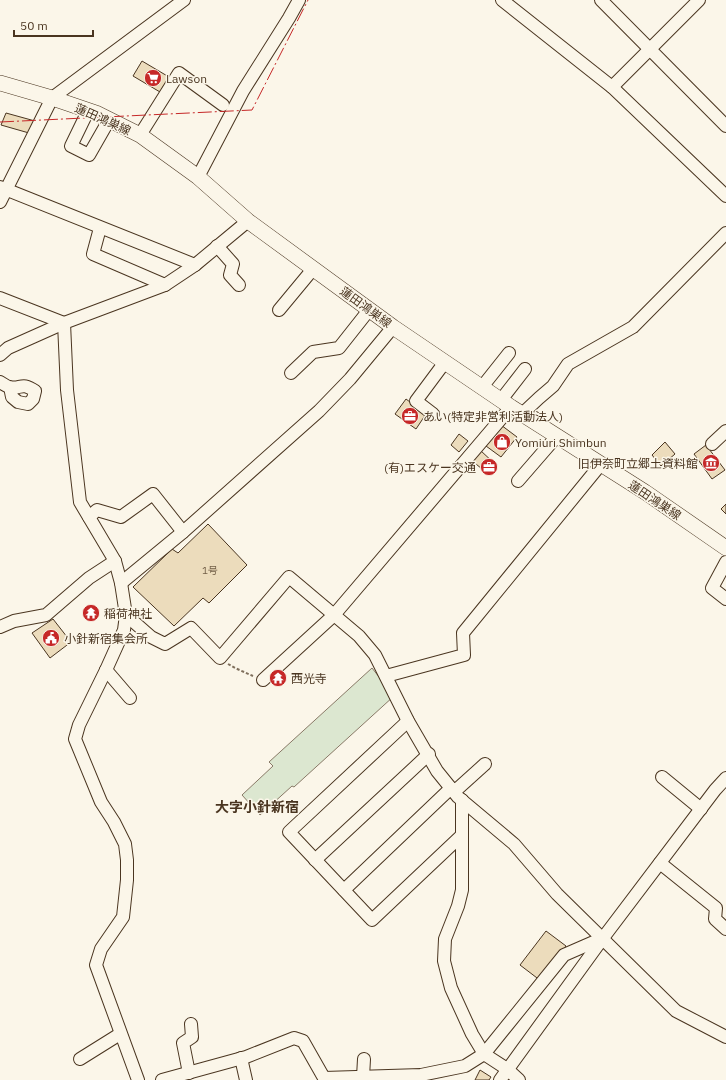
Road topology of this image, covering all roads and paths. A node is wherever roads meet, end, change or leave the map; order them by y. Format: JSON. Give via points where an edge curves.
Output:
{"nodes":[{"id":1,"x":184,"y":0,"type":"edge"},
{"id":2,"x":299,"y":0,"type":"edge"},
{"id":3,"x":502,"y":0,"type":"edge"},
{"id":4,"x":601,"y":0,"type":"edge"},
{"id":5,"x":699,"y":0,"type":"edge"},
{"id":6,"x":650,"y":49,"type":"junction"},
{"id":7,"x":0,"y":83,"type":"edge"},
{"id":8,"x":612,"y":87,"type":"junction"},
{"id":9,"x":52,"y":98,"type":"junction"},
{"id":10,"x":223,"y":105,"type":"dead end"},
{"id":11,"x":88,"y":110,"type":"junction"},
{"id":12,"x":109,"y":120,"type":"junction"},
{"id":13,"x":726,"y":126,"type":"edge"},
{"id":14,"x":140,"y":135,"type":"junction"},
{"id":15,"x":198,"y":177,"type":"junction"},
{"id":16,"x":3,"y":188,"type":"edge"},
{"id":17,"x":726,"y":196,"type":"edge"},
{"id":18,"x":0,"y":202,"type":"edge"},
{"id":19,"x":248,"y":221,"type":"junction"},
{"id":20,"x":100,"y":228,"type":"junction"},
{"id":21,"x":726,"y":233,"type":"edge"},
{"id":22,"x":217,"y":246,"type":"junction"},
{"id":23,"x":195,"y":265,"type":"junction"},
{"id":24,"x":313,"y":269,"type":"junction"},
{"id":25,"x":165,"y":285,"type":"junction"},
{"id":26,"x":239,"y":285,"type":"dead end"},
{"id":27,"x":0,"y":298,"type":"edge"},
{"id":28,"x":279,"y":310,"type":"dead end"},
{"id":29,"x":369,"y":310,"type":"junction"},
{"id":30,"x":64,"y":323,"type":"junction"},
{"id":31,"x":393,"y":327,"type":"junction"},
{"id":32,"x":509,"y":353,"type":"dead end"},
{"id":33,"x":0,"y":354,"type":"edge"},
{"id":34,"x":445,"y":362,"type":"junction"},
{"id":35,"x":525,"y":369,"type":"dead end"},
{"id":36,"x":291,"y":373,"type":"dead end"},
{"id":37,"x":482,"y":387,"type":"junction"},
{"id":38,"x":512,"y":407,"type":"junction"},
{"id":39,"x":433,"y":414,"type":"dead end"},
{"id":40,"x":726,"y":431,"type":"edge"},
{"id":41,"x":557,"y":436,"type":"junction"},
{"id":42,"x":712,"y":444,"type":"dead end"},
{"id":43,"x":601,"y":464,"type":"junction"},
{"id":44,"x":518,"y":481,"type":"dead end"},
{"id":45,"x":88,"y":517,"type":"junction"},
{"id":46,"x":183,"y":532,"type":"junction"},
{"id":47,"x":726,"y":548,"type":"edge"},
{"id":48,"x":115,"y":561,"type":"junction"},
{"id":49,"x":726,"y":562,"type":"edge"},
{"id":50,"x":121,"y":583,"type":"junction"},
{"id":51,"x":726,"y":599,"type":"edge"},
{"id":52,"x":126,"y":615,"type":"junction"},
{"id":53,"x":334,"y":615,"type":"junction"},
{"id":54,"x":0,"y":627,"type":"edge"},
{"id":55,"x":220,"y":658,"type":"junction"},
{"id":56,"x":106,"y":670,"type":"junction"},
{"id":57,"x":386,"y":676,"type":"junction"},
{"id":58,"x":263,"y":680,"type":"joint"},
{"id":59,"x":130,"y":698,"type":"dead end"},
{"id":60,"x":408,"y":720,"type":"junction"},
{"id":61,"x":429,"y":754,"type":"junction"},
{"id":62,"x":485,"y":764,"type":"dead end"},
{"id":63,"x":662,"y":777,"type":"dead end"},
{"id":64,"x":726,"y":778,"type":"edge"},
{"id":65,"x":455,"y":793,"type":"junction"},
{"id":66,"x":700,"y":809,"type":"junction"},
{"id":67,"x":462,"y":835,"type":"junction"},
{"id":68,"x":315,"y":860,"type":"junction"},
{"id":69,"x":660,"y":863,"type":"junction"},
{"id":70,"x":344,"y":890,"type":"junction"},
{"id":71,"x":726,"y":929,"type":"edge"},
{"id":72,"x":603,"y":938,"type":"junction"},
{"id":73,"x":191,"y":1024,"type":"dead end"},
{"id":74,"x":120,"y":1034,"type":"junction"},
{"id":75,"x":726,"y":1037,"type":"edge"},
{"id":76,"x":484,"y":1054,"type":"junction"},
{"id":77,"x":241,"y":1058,"type":"junction"},
{"id":78,"x":80,"y":1059,"type":"dead end"},
{"id":79,"x":364,"y":1059,"type":"dead end"},
{"id":80,"x":507,"y":1069,"type":"junction"},
{"id":81,"x":188,"y":1073,"type":"junction"},
{"id":82,"x":363,"y":1077,"type":"junction"},
{"id":83,"x":409,"y":1078,"type":"edge"},
{"id":84,"x":138,"y":1080,"type":"edge"},
{"id":85,"x":162,"y":1080,"type":"edge"},
{"id":86,"x":246,"y":1080,"type":"edge"},
{"id":87,"x":500,"y":1080,"type":"edge"},
{"id":88,"x":519,"y":1080,"type":"edge"}],
"edges":[{"from":1,"to":9,"type":"street"},
{"from":2,"to":15,"type":"street","via":[[243,91]]},
{"from":3,"to":8,"type":"street"},
{"from":4,"to":6,"type":"street"},
{"from":5,"to":6,"type":"street"},
{"from":6,"to":8,"type":"street"},
{"from":6,"to":13,"type":"street"},
{"from":7,"to":9,"type":"main road","name":"蓮田鴻巣線"},
{"from":8,"to":17,"type":"street"},
{"from":9,"to":11,"type":"main road","name":"蓮田鴻巣線"},
{"from":9,"to":16,"type":"street"},
{"from":10,"to":14,"type":"street","via":[[180,73]]},
{"from":11,"to":12,"type":"main road","name":"蓮田鴻巣線"},
{"from":11,"to":12,"type":"street","via":[[71,146],[89,155]]},
{"from":12,"to":14,"type":"main road","name":"蓮田鴻巣線"},
{"from":14,"to":15,"type":"main road","name":"蓮田鴻巣線"},
{"from":15,"to":19,"type":"main road","name":"蓮田鴻巣線"},
{"from":16,"to":18,"type":"street"},
{"from":16,"to":20,"type":"street"},
{"from":19,"to":22,"type":"street"},
{"from":19,"to":24,"type":"main road","name":"蓮田鴻巣線"},
{"from":20,"to":23,"type":"street"},
{"from":20,"to":25,"type":"street","via":[[93,254]]},
{"from":21,"to":38,"type":"street","via":[[633,327],[568,364],[554,386],[539,398]]},
{"from":22,"to":23,"type":"street"},
{"from":22,"to":26,"type":"street","via":[[233,264],[230,275]]},
{"from":23,"to":25,"type":"street"},
{"from":24,"to":28,"type":"street"},
{"from":24,"to":29,"type":"main road","name":"蓮田鴻巣線"},
{"from":25,"to":30,"type":"street"},
{"from":27,"to":30,"type":"street"},
{"from":29,"to":31,"type":"main road","name":"蓮田鴻巣線"},
{"from":29,"to":36,"type":"street","via":[[339,348],[313,352]]},
{"from":30,"to":33,"type":"street"},
{"from":30,"to":45,"type":"street","via":[[67,390],[80,502]]},
{"from":31,"to":34,"type":"main road","name":"蓮田鴻巣線"},
{"from":31,"to":46,"type":"street","via":[[350,379],[319,411]]},
{"from":32,"to":37,"type":"street"},
{"from":34,"to":37,"type":"main road","name":"蓮田鴻巣線"},
{"from":34,"to":39,"type":"street","via":[[416,401]]},
{"from":35,"to":38,"type":"street"},
{"from":37,"to":38,"type":"main road","name":"蓮田鴻巣線"},
{"from":38,"to":41,"type":"main road","name":"蓮田鴻巣線"},
{"from":38,"to":53,"type":"street"},
{"from":40,"to":42,"type":"street"},
{"from":41,"to":43,"type":"main road","name":"蓮田鴻巣線"},
{"from":41,"to":44,"type":"street"},
{"from":43,"to":47,"type":"main road","name":"蓮田鴻巣線"},
{"from":43,"to":57,"type":"street","via":[[463,632],[464,655]]},
{"from":45,"to":46,"type":"street","via":[[97,510],[121,517],[153,494]]},
{"from":45,"to":48,"type":"street"},
{"from":46,"to":50,"type":"street"},
{"from":48,"to":50,"type":"street"},
{"from":48,"to":54,"type":"street","via":[[89,578],[46,614]]},
{"from":49,"to":51,"type":"street","via":[[712,588]]},
{"from":50,"to":52,"type":"street"},
{"from":52,"to":55,"type":"street","via":[[151,637],[165,644],[191,628]]},
{"from":52,"to":56,"type":"street","via":[[124,630]]},
{"from":53,"to":55,"type":"street","via":[[289,577]]},
{"from":53,"to":57,"type":"street","via":[[359,636],[375,655]]},
{"from":53,"to":58,"type":"street"},
{"from":55,"to":58,"type":"path","via":[[235,668]]},
{"from":56,"to":59,"type":"street"},
{"from":56,"to":74,"type":"street","via":[[79,725],[76,739],[101,802],[125,844],[127,880],[123,917],[101,949],[96,965]]},
{"from":57,"to":60,"type":"street"},
{"from":60,"to":61,"type":"street"},
{"from":60,"to":68,"type":"street","via":[[289,832]]},
{"from":61,"to":65,"type":"street","via":[[437,771]]},
{"from":61,"to":68,"type":"street"},
{"from":62,"to":65,"type":"street"},
{"from":63,"to":66,"type":"street"},
{"from":64,"to":66,"type":"street"},
{"from":65,"to":67,"type":"street"},
{"from":65,"to":70,"type":"street"},
{"from":65,"to":72,"type":"street","via":[[514,844],[558,894]]},
{"from":66,"to":69,"type":"street"},
{"from":67,"to":70,"type":"street","via":[[372,920]]},
{"from":67,"to":76,"type":"street","via":[[462,890],[445,939],[444,961],[450,988]]},
{"from":68,"to":70,"type":"street"},
{"from":69,"to":71,"type":"street","via":[[716,908],[715,919]]},
{"from":69,"to":72,"type":"street"},
{"from":72,"to":75,"type":"street","via":[[676,1011]]},
{"from":72,"to":76,"type":"street","via":[[564,955]]},
{"from":72,"to":80,"type":"street"},
{"from":73,"to":81,"type":"street","via":[[192,1037],[184,1043]]},
{"from":74,"to":78,"type":"street"},
{"from":74,"to":84,"type":"street"},
{"from":76,"to":80,"type":"street"},
{"from":76,"to":83,"type":"street","via":[[465,1066]]},
{"from":77,"to":81,"type":"street"},
{"from":77,"to":82,"type":"street","via":[[294,1038],[304,1041],[324,1078]]},
{"from":77,"to":86,"type":"street"},
{"from":79,"to":82,"type":"street"},
{"from":80,"to":87,"type":"street"},
{"from":80,"to":88,"type":"street"},
{"from":81,"to":85,"type":"street"},
{"from":82,"to":83,"type":"street"}]}
